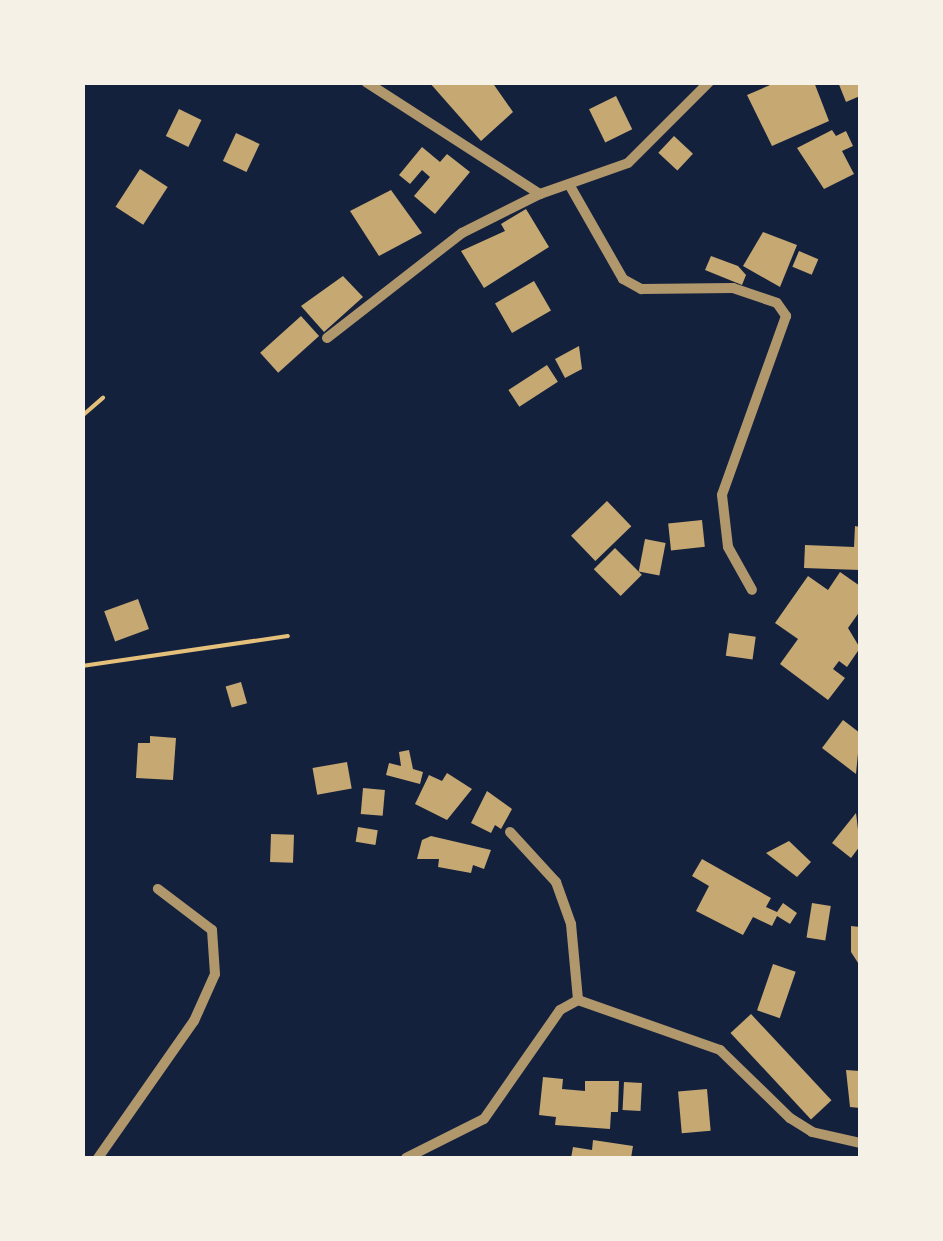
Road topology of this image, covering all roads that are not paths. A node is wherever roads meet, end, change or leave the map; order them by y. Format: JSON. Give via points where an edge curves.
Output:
{"nodes":[{"id":1,"x":366,"y":82,"type":"edge"},
{"id":2,"x":699,"y":84,"type":"edge"},
{"id":3,"x":570,"y":186,"type":"junction"},
{"id":4,"x":540,"y":194,"type":"junction"},
{"id":5,"x":327,"y":338,"type":"dead end"},
{"id":6,"x":752,"y":590,"type":"dead end"},
{"id":7,"x":510,"y":832,"type":"dead end"},
{"id":8,"x":158,"y":889,"type":"dead end"},
{"id":9,"x":578,"y":1000,"type":"junction"},
{"id":10,"x":860,"y":1144,"type":"edge"},
{"id":11,"x":98,"y":1158,"type":"edge"},
{"id":12,"x":406,"y":1158,"type":"edge"}],
"edges":[{"from":1,"to":4,"type":"street"},
{"from":2,"to":3,"type":"street","via":[[628,162]]},
{"from":3,"to":4,"type":"street"},
{"from":3,"to":6,"type":"street","via":[[623,279],[641,290],[733,288],[777,303],[786,316],[787,328],[722,494],[728,547]]},
{"from":4,"to":5,"type":"street","via":[[462,233]]},
{"from":7,"to":9,"type":"street","via":[[556,882],[571,924]]},
{"from":8,"to":11,"type":"street","via":[[212,930],[216,974],[194,1021]]},
{"from":9,"to":10,"type":"street","via":[[720,1050],[790,1118],[812,1132]]},
{"from":9,"to":12,"type":"street","via":[[560,1010],[484,1119]]}]}
